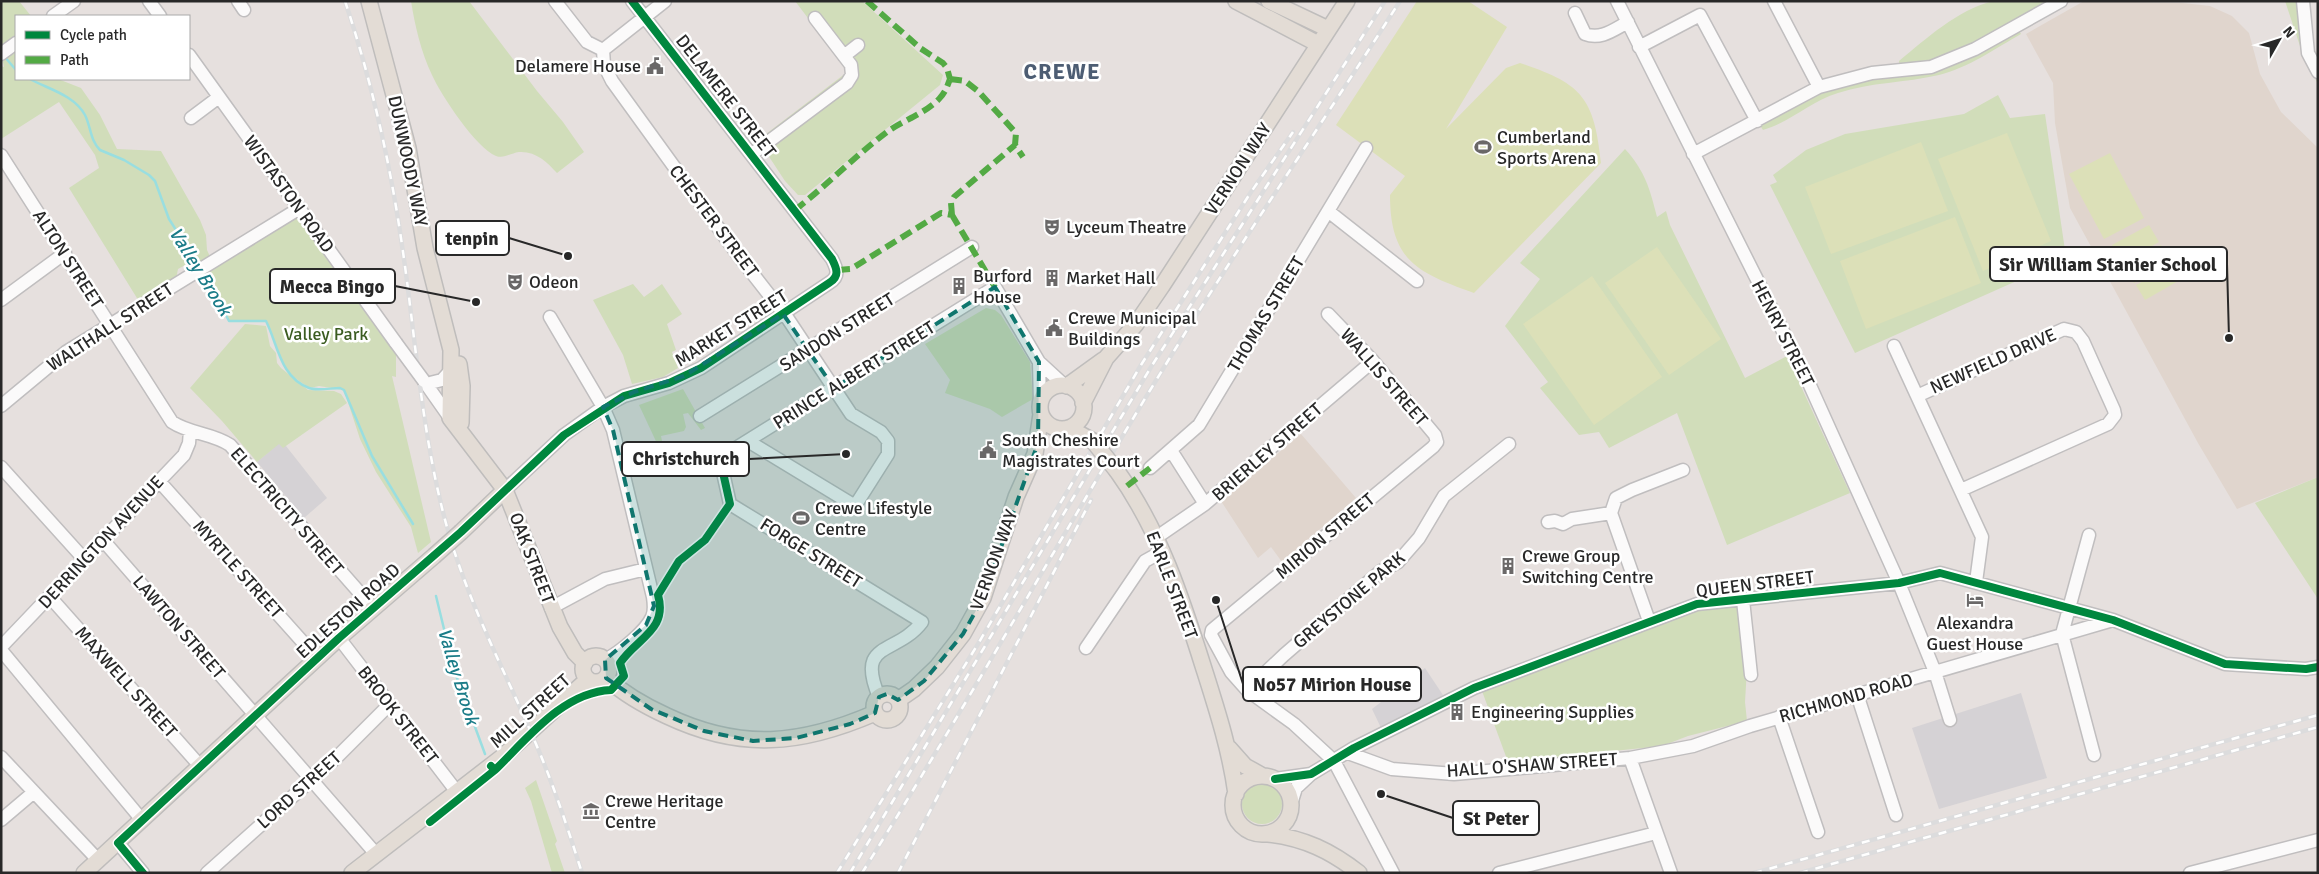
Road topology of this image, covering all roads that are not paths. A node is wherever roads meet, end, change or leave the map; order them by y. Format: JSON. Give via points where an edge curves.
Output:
{"nodes":[{"id":1,"x":74,"y":1,"type":"edge"},
{"id":2,"x":149,"y":1,"type":"edge"},
{"id":3,"x":369,"y":1,"type":"edge"},
{"id":4,"x":555,"y":1,"type":"edge"},
{"id":5,"x":632,"y":1,"type":"edge"},
{"id":6,"x":665,"y":1,"type":"edge"},
{"id":7,"x":1236,"y":1,"type":"edge"},
{"id":8,"x":1269,"y":1,"type":"edge"},
{"id":9,"x":1347,"y":1,"type":"edge"},
{"id":10,"x":1617,"y":1,"type":"edge"},
{"id":11,"x":1774,"y":1,"type":"edge"},
{"id":12,"x":2061,"y":1,"type":"edge"},
{"id":13,"x":2303,"y":1,"type":"edge"},
{"id":14,"x":1575,"y":13,"type":"dead end"},
{"id":15,"x":54,"y":15,"type":"edge"},
{"id":16,"x":159,"y":15,"type":"edge"},
{"id":17,"x":644,"y":17,"type":"junction"},
{"id":18,"x":815,"y":18,"type":"dead end"},
{"id":19,"x":1628,"y":22,"type":"junction"},
{"id":20,"x":1328,"y":29,"type":"junction"},
{"id":21,"x":1318,"y":44,"type":"junction"},
{"id":22,"x":858,"y":45,"type":"dead end"},
{"id":23,"x":1639,"y":46,"type":"junction"},
{"id":24,"x":604,"y":50,"type":"junction"},
{"id":25,"x":844,"y":56,"type":"junction"},
{"id":26,"x":190,"y":57,"type":"edge"},
{"id":27,"x":2318,"y":72,"type":"edge"},
{"id":28,"x":1819,"y":87,"type":"junction"},
{"id":29,"x":219,"y":97,"type":"junction"},
{"id":30,"x":191,"y":118,"type":"dead end"},
{"id":31,"x":1757,"y":120,"type":"junction"},
{"id":32,"x":1366,"y":148,"type":"dead end"},
{"id":33,"x":752,"y":154,"type":"junction"},
{"id":34,"x":1692,"y":154,"type":"junction"},
{"id":35,"x":1,"y":155,"type":"edge"},
{"id":36,"x":300,"y":208,"type":"junction"},
{"id":37,"x":1328,"y":211,"type":"junction"},
{"id":38,"x":972,"y":247,"type":"dead end"},
{"id":39,"x":65,"y":253,"type":"junction"},
{"id":40,"x":838,"y":270,"type":"joint"},
{"id":41,"x":1418,"y":281,"type":"dead end"},
{"id":42,"x":1,"y":300,"type":"edge"},
{"id":43,"x":783,"y":314,"type":"junction"},
{"id":44,"x":1328,"y":314,"type":"dead end"},
{"id":45,"x":550,"y":317,"type":"dead end"},
{"id":46,"x":110,"y":324,"type":"junction"},
{"id":47,"x":1894,"y":346,"type":"dead end"},
{"id":48,"x":451,"y":350,"type":"junction"},
{"id":49,"x":808,"y":351,"type":"junction"},
{"id":50,"x":1106,"y":358,"type":"junction"},
{"id":51,"x":1373,"y":361,"type":"junction"},
{"id":52,"x":1039,"y":362,"type":"junction"},
{"id":53,"x":451,"y":370,"type":"junction"},
{"id":54,"x":425,"y":382,"type":"junction"},
{"id":55,"x":1066,"y":386,"type":"junction"},
{"id":56,"x":834,"y":388,"type":"junction"},
{"id":57,"x":1917,"y":396,"type":"junction"},
{"id":58,"x":1,"y":406,"type":"edge"},
{"id":59,"x":603,"y":407,"type":"junction"},
{"id":60,"x":1083,"y":407,"type":"junction"},
{"id":61,"x":1041,"y":409,"type":"junction"},
{"id":62,"x":700,"y":416,"type":"dead end"},
{"id":63,"x":450,"y":418,"type":"junction"},
{"id":64,"x":1067,"y":428,"type":"junction"},
{"id":65,"x":190,"y":431,"type":"junction"},
{"id":66,"x":461,"y":433,"type":"junction"},
{"id":67,"x":1090,"y":439,"type":"junction"},
{"id":68,"x":748,"y":441,"type":"junction"},
{"id":69,"x":1436,"y":442,"type":"joint"},
{"id":70,"x":1509,"y":444,"type":"dead end"},
{"id":71,"x":1172,"y":452,"type":"junction"},
{"id":72,"x":1035,"y":454,"type":"junction"},
{"id":73,"x":1,"y":467,"type":"edge"},
{"id":74,"x":722,"y":468,"type":"joint"},
{"id":75,"x":1150,"y":468,"type":"dead end"},
{"id":76,"x":1683,"y":470,"type":"dead end"},
{"id":77,"x":159,"y":481,"type":"junction"},
{"id":78,"x":505,"y":490,"type":"junction"},
{"id":79,"x":1961,"y":490,"type":"junction"},
{"id":80,"x":1205,"y":504,"type":"junction"},
{"id":81,"x":1611,"y":513,"type":"junction"},
{"id":82,"x":1548,"y":522,"type":"dead end"},
{"id":83,"x":2089,"y":535,"type":"dead end"},
{"id":84,"x":102,"y":540,"type":"junction"},
{"id":85,"x":1160,"y":544,"type":"junction"},
{"id":86,"x":84,"y":559,"type":"junction"},
{"id":87,"x":646,"y":569,"type":"junction"},
{"id":88,"x":1976,"y":582,"type":"junction"},
{"id":89,"x":1899,"y":583,"type":"junction"},
{"id":90,"x":50,"y":597,"type":"junction"},
{"id":91,"x":1743,"y":600,"type":"junction"},
{"id":92,"x":373,"y":608,"type":"junction"},
{"id":93,"x":552,"y":608,"type":"junction"},
{"id":94,"x":2069,"y":608,"type":"junction"},
{"id":95,"x":2113,"y":620,"type":"junction"},
{"id":96,"x":1649,"y":621,"type":"junction"},
{"id":97,"x":1212,"y":630,"type":"joint"},
{"id":98,"x":2062,"y":634,"type":"junction"},
{"id":99,"x":339,"y":638,"type":"junction"},
{"id":100,"x":1086,"y":648,"type":"dead end"},
{"id":101,"x":1,"y":649,"type":"edge"},
{"id":102,"x":317,"y":658,"type":"junction"},
{"id":103,"x":605,"y":660,"type":"junction"},
{"id":104,"x":585,"y":663,"type":"junction"},
{"id":105,"x":2318,"y":667,"type":"edge"},
{"id":106,"x":1935,"y":672,"type":"junction"},
{"id":107,"x":1751,"y":675,"type":"dead end"},
{"id":108,"x":606,"y":678,"type":"junction"},
{"id":109,"x":588,"y":679,"type":"junction"},
{"id":110,"x":1247,"y":690,"type":"junction"},
{"id":111,"x":1857,"y":694,"type":"junction"},
{"id":112,"x":879,"y":697,"type":"junction"},
{"id":113,"x":898,"y":700,"type":"junction"},
{"id":114,"x":390,"y":705,"type":"junction"},
{"id":115,"x":876,"y":713,"type":"junction"},
{"id":116,"x":256,"y":715,"type":"junction"},
{"id":117,"x":1779,"y":717,"type":"junction"},
{"id":118,"x":1950,"y":720,"type":"dead end"},
{"id":119,"x":1228,"y":747,"type":"junction"},
{"id":120,"x":1348,"y":753,"type":"junction"},
{"id":121,"x":2094,"y":754,"type":"dead end"},
{"id":122,"x":1,"y":757,"type":"edge"},
{"id":123,"x":1630,"y":758,"type":"junction"},
{"id":124,"x":1334,"y":761,"type":"junction"},
{"id":125,"x":201,"y":767,"type":"junction"},
{"id":126,"x":1310,"y":774,"type":"junction"},
{"id":127,"x":312,"y":778,"type":"junction"},
{"id":128,"x":1269,"y":778,"type":"junction"},
{"id":129,"x":34,"y":792,"type":"junction"},
{"id":130,"x":457,"y":792,"type":"junction"},
{"id":131,"x":1236,"y":794,"type":"junction"},
{"id":132,"x":1291,"y":807,"type":"junction"},
{"id":133,"x":1896,"y":816,"type":"dead end"},
{"id":134,"x":1,"y":820,"type":"edge"},
{"id":135,"x":142,"y":820,"type":"junction"},
{"id":136,"x":1818,"y":832,"type":"dead end"},
{"id":137,"x":1656,"y":833,"type":"junction"},
{"id":138,"x":1266,"y":834,"type":"junction"},
{"id":139,"x":2318,"y":840,"type":"edge"},
{"id":140,"x":118,"y":843,"type":"junction"},
{"id":141,"x":1315,"y":844,"type":"junction"},
{"id":142,"x":376,"y":854,"type":"junction"},
{"id":143,"x":98,"y":860,"type":"junction"},
{"id":144,"x":84,"y":873,"type":"edge"},
{"id":145,"x":143,"y":873,"type":"edge"},
{"id":146,"x":207,"y":873,"type":"edge"},
{"id":147,"x":352,"y":873,"type":"edge"},
{"id":148,"x":1359,"y":873,"type":"edge"},
{"id":149,"x":1393,"y":873,"type":"edge"},
{"id":150,"x":1499,"y":873,"type":"edge"},
{"id":151,"x":1671,"y":873,"type":"edge"},
{"id":152,"x":2190,"y":873,"type":"edge"}],
"edges":[{"from":1,"to":15,"type":"street"},
{"from":2,"to":16,"type":"street"},
{"from":3,"to":48,"type":"main road","name":"DUNWOODY WAY","via":[[408,148],[426,248]]},
{"from":4,"to":24,"type":"street","via":[[587,42]]},
{"from":5,"to":17,"type":"street","name":"DELAMERE STREET"},
{"from":6,"to":17,"type":"street"},
{"from":7,"to":21,"type":"main road"},
{"from":8,"to":20,"type":"main road"},
{"from":9,"to":20,"type":"main road","name":"VERNON WAY"},
{"from":10,"to":19,"type":"street","name":"HENRY STREET"},
{"from":11,"to":28,"type":"street"},
{"from":12,"to":28,"type":"street","via":[[1976,49],[1931,67],[1872,73]]},
{"from":13,"to":27,"type":"street","via":[[2308,54]]},
{"from":14,"to":19,"type":"street","via":[[1585,34],[1599,38]]},
{"from":17,"to":24,"type":"street"},
{"from":17,"to":33,"type":"street","name":"DELAMERE STREET"},
{"from":18,"to":25,"type":"street"},
{"from":19,"to":23,"type":"street","name":"HENRY STREET"},
{"from":20,"to":21,"type":"main road","name":"VERNON WAY"},
{"from":21,"to":50,"type":"main road","name":"VERNON WAY","via":[[1162,286],[1136,324]]},
{"from":22,"to":25,"type":"street"},
{"from":23,"to":31,"type":"street","via":[[1700,15]]},
{"from":23,"to":34,"type":"street","name":"HENRY STREET"},
{"from":24,"to":43,"type":"street","name":"CHESTER STREET","via":[[604,65],[612,81]]},
{"from":25,"to":33,"type":"street","via":[[851,65],[852,76],[847,83]]},
{"from":26,"to":29,"type":"street","name":"WISTASTON ROAD"},
{"from":28,"to":31,"type":"street"},
{"from":29,"to":30,"type":"street"},
{"from":29,"to":36,"type":"street","name":"WISTASTON ROAD"},
{"from":31,"to":34,"type":"street"},
{"from":32,"to":37,"type":"street","name":"THOMAS STREET"},
{"from":33,"to":40,"type":"street","name":"DELAMERE STREET"},
{"from":34,"to":89,"type":"street","name":"HENRY STREET","via":[[1808,381]]},
{"from":35,"to":39,"type":"street","name":"ALTON STREET"},
{"from":36,"to":46,"type":"street","name":"WALTHALL STREET"},
{"from":36,"to":54,"type":"street","name":"WISTASTON ROAD","bridge":true},
{"from":37,"to":41,"type":"street"},
{"from":37,"to":71,"type":"street","name":"THOMAS STREET","via":[[1199,426]]},
{"from":38,"to":49,"type":"street","name":"SANDON STREET"},
{"from":39,"to":42,"type":"street"},
{"from":39,"to":46,"type":"street","name":"ALTON STREET"},
{"from":40,"to":43,"type":"street","name":"MARKET STREET","via":[[834,280]]},
{"from":43,"to":49,"type":"street","name":"CHESTER STREET"},
{"from":43,"to":59,"type":"street","name":"MARKET STREET","via":[[680,379],[634,392]]},
{"from":44,"to":51,"type":"street","name":"WALLIS STREET"},
{"from":45,"to":59,"type":"street"},
{"from":46,"to":58,"type":"street","name":"WALTHALL STREET","via":[[47,366]]},
{"from":46,"to":65,"type":"street","name":"ALTON STREET","via":[[163,410],[172,422]]},
{"from":47,"to":57,"type":"street"},
{"from":48,"to":53,"type":"main road","name":"DUNWOODY WAY"},
{"from":48,"to":66,"type":"main road","name":"DUNWOODY WAY","via":[[461,378]]},
{"from":49,"to":56,"type":"street","name":"CHESTER STREET"},
{"from":49,"to":62,"type":"street","name":"SANDON STREET"},
{"from":50,"to":55,"type":"main road","name":"VERNON WAY"},
{"from":50,"to":60,"type":"main road","name":"VERNON WAY"},
{"from":51,"to":69,"type":"street","name":"WALLIS STREET","via":[[1435,435]]},
{"from":51,"to":80,"type":"street","name":"BRIERLEY STREET"},
{"from":52,"to":55,"type":"street"},
{"from":52,"to":56,"type":"street","name":"PRINCE ALBERT STREET","via":[[996,287]]},
{"from":52,"to":61,"type":"street"},
{"from":53,"to":54,"type":"street","via":[[442,380]]},
{"from":53,"to":63,"type":"main road","name":"DUNWOODY WAY"},
{"from":54,"to":63,"type":"street","name":"OAK STREET"},
{"from":55,"to":60,"type":"main road","via":[[1078,393]]},
{"from":55,"to":61,"type":"main road","via":[[1050,389],[1043,396]]},
{"from":56,"to":68,"type":"street","name":"PRINCE ALBERT STREET"},
{"from":56,"to":68,"type":"street","name":"CHESTER STREET","via":[[850,414],[881,432],[889,445],[888,454],[855,506]]},
{"from":57,"to":79,"type":"street"},
{"from":57,"to":79,"type":"street","name":"NEWFIELD DRIVE","via":[[2064,329],[2076,332],[2083,341],[2114,410],[2115,415],[2108,424]]},
{"from":59,"to":78,"type":"street","name":"EDLESTON ROAD","via":[[564,435]]},
{"from":59,"to":87,"type":"street","via":[[613,430]]},
{"from":60,"to":64,"type":"main road","via":[[1079,420]]},
{"from":60,"to":67,"type":"main road","name":"EARLE STREET"},
{"from":61,"to":64,"type":"main road","via":[[1051,426]]},
{"from":61,"to":72,"type":"main road","name":"VERNON WAY"},
{"from":63,"to":66,"type":"main road","name":"OAK STREET"},
{"from":64,"to":67,"type":"main road","name":"EARLE STREET"},
{"from":64,"to":72,"type":"main road","name":"VERNON WAY","via":[[1053,436]]},
{"from":65,"to":77,"type":"street","name":"DERRINGTON AVENUE","via":[[186,452]]},
{"from":65,"to":92,"type":"street","name":"ELECTRICITY STREET","via":[[220,438],[230,444]]},
{"from":66,"to":78,"type":"main road","name":"OAK STREET"},
{"from":67,"to":85,"type":"main road","name":"EARLE STREET","bridge":true,"via":[[1117,471]]},
{"from":68,"to":74,"type":"street","name":"PRINCE ALBERT STREET","via":[[723,456]]},
{"from":69,"to":97,"type":"street","name":"MIRION STREET"},
{"from":70,"to":110,"type":"street","name":"GREYSTONE PARK","via":[[1444,496],[1419,538],[1398,562],[1382,571]]},
{"from":71,"to":75,"type":"street","name":"THOMAS STREET"},
{"from":71,"to":80,"type":"street"},
{"from":72,"to":113,"type":"main road","name":"VERNON WAY","via":[[1016,498],[988,587],[973,617],[937,667]]},
{"from":73,"to":86,"type":"street"},
{"from":74,"to":112,"type":"street","name":"FORGE STREET","via":[[730,504],[922,622],[909,637],[884,648],[872,661],[871,673]]},
{"from":76,"to":81,"type":"street","via":[[1616,498]]},
{"from":77,"to":84,"type":"street","name":"DERRINGTON AVENUE"},
{"from":77,"to":102,"type":"street","name":"MYRTLE STREET"},
{"from":78,"to":92,"type":"main road","name":"EDLESTON ROAD","bridge":true},
{"from":78,"to":93,"type":"main road","name":"OAK STREET"},
{"from":79,"to":88,"type":"street","via":[[1982,537]]},
{"from":80,"to":85,"type":"street","name":"BRIERLEY STREET"},
{"from":81,"to":82,"type":"street","via":[[1572,519],[1563,524]]},
{"from":81,"to":96,"type":"street"},
{"from":83,"to":94,"type":"street"},
{"from":84,"to":86,"type":"street","name":"DERRINGTON AVENUE"},
{"from":84,"to":116,"type":"street","name":"LAWTON STREET"},
{"from":85,"to":100,"type":"street","name":"BRIERLEY STREET"},
{"from":85,"to":119,"type":"main road","name":"EARLE STREET","via":[[1184,606]]},
{"from":86,"to":90,"type":"street","name":"DERRINGTON AVENUE"},
{"from":87,"to":93,"type":"street","via":[[605,579]]},
{"from":87,"to":103,"type":"street","via":[[653,597],[653,615],[620,651]]},
{"from":88,"to":89,"type":"street","name":"QUEEN STREET","via":[[1940,573]]},
{"from":88,"to":94,"type":"street","name":"QUEEN STREET"},
{"from":89,"to":91,"type":"street","name":"QUEEN STREET"},
{"from":89,"to":106,"type":"street","name":"HENRY STREET"},
{"from":90,"to":101,"type":"street","name":"DERRINGTON AVENUE"},
{"from":90,"to":125,"type":"street","name":"MAXWELL STREET"},
{"from":91,"to":96,"type":"street","name":"QUEEN STREET","via":[[1698,604]]},
{"from":91,"to":107,"type":"street"},
{"from":92,"to":99,"type":"main road","name":"EDLESTON ROAD"},
{"from":93,"to":104,"type":"main road","name":"OAK STREET","via":[[569,644]]},
{"from":94,"to":95,"type":"street","name":"QUEEN STREET"},
{"from":94,"to":98,"type":"street"},
{"from":95,"to":98,"type":"street","name":"RICHMOND ROAD"},
{"from":95,"to":105,"type":"street","name":"QUEEN STREET","via":[[2225,664]]},
{"from":96,"to":120,"type":"street","name":"QUEEN STREET","via":[[1474,688]]},
{"from":97,"to":110,"type":"street","name":"EARLE STREET","via":[[1211,635],[1231,672]]},
{"from":98,"to":106,"type":"street","name":"RICHMOND ROAD"},
{"from":98,"to":121,"type":"street"},
{"from":99,"to":102,"type":"main road","name":"EDLESTON ROAD"},
{"from":99,"to":114,"type":"street","name":"BROOK STREET"},
{"from":101,"to":135,"type":"street","name":"DERRINGTON AVENUE"},
{"from":102,"to":116,"type":"main road","name":"EDLESTON ROAD"},
{"from":103,"to":104,"type":"main road","via":[[593,657]]},
{"from":103,"to":108,"type":"main road","via":[[609,668]]},
{"from":104,"to":109,"type":"main road","via":[[584,672]]},
{"from":106,"to":111,"type":"street","name":"RICHMOND ROAD"},
{"from":106,"to":118,"type":"street","name":"HENRY STREET"},
{"from":108,"to":109,"type":"main road","via":[[598,682]]},
{"from":108,"to":115,"type":"main road","name":"VERNON WAY","via":[[651,709],[729,738],[753,741],[796,738],[850,724]]},
{"from":109,"to":130,"type":"main road","name":"MILL STREET","via":[[502,757]]},
{"from":110,"to":124,"type":"street","name":"EARLE STREET","via":[[1294,724]]},
{"from":111,"to":117,"type":"street","name":"RICHMOND ROAD"},
{"from":111,"to":133,"type":"street"},
{"from":112,"to":113,"type":"main road","via":[[887,694]]},
{"from":112,"to":115,"type":"main road","via":[[875,703]]},
{"from":113,"to":115,"type":"main road","name":"VERNON WAY","via":[[900,711],[896,717],[885,720]]},
{"from":114,"to":127,"type":"street","name":"LORD STREET"},
{"from":114,"to":130,"type":"street","name":"BROOK STREET"},
{"from":116,"to":125,"type":"main road","name":"EDLESTON ROAD"},
{"from":116,"to":127,"type":"street","name":"LAWTON STREET"},
{"from":117,"to":123,"type":"street","name":"RICHMOND ROAD","via":[[1693,746]]},
{"from":117,"to":136,"type":"street"},
{"from":119,"to":128,"type":"main road","name":"EARLE STREET","via":[[1245,766]]},
{"from":119,"to":131,"type":"main road","name":"EARLE STREET"},
{"from":120,"to":123,"type":"street","name":"HALL O'SHAW STREET","via":[[1392,769],[1454,774]]},
{"from":120,"to":124,"type":"street","name":"QUEEN STREET"},
{"from":122,"to":129,"type":"street"},
{"from":123,"to":137,"type":"street"},
{"from":124,"to":126,"type":"street","name":"QUEEN STREET"},
{"from":124,"to":149,"type":"street","name":"EARLE STREET"},
{"from":125,"to":135,"type":"main road","name":"EDLESTON ROAD"},
{"from":126,"to":128,"type":"street"},
{"from":126,"to":132,"type":"street","via":[[1296,788]]},
{"from":127,"to":142,"type":"street","name":"LAWTON STREET"},
{"from":127,"to":146,"type":"street","name":"LORD STREET"},
{"from":128,"to":131,"type":"main road","via":[[1247,781]]},
{"from":128,"to":132,"type":"main road","via":[[1286,789]]},
{"from":129,"to":134,"type":"street"},
{"from":129,"to":143,"type":"street"},
{"from":130,"to":142,"type":"main road","name":"MILL STREET"},
{"from":131,"to":138,"type":"main road","via":[[1234,810],[1240,824],[1253,832]]},
{"from":132,"to":138,"type":"main road","via":[[1282,826]]},
{"from":132,"to":141,"type":"main road","via":[[1298,827]]},
{"from":135,"to":140,"type":"main road","name":"EDLESTON ROAD"},
{"from":137,"to":150,"type":"street"},
{"from":137,"to":151,"type":"street"},
{"from":138,"to":141,"type":"main road"},
{"from":139,"to":152,"type":"street"},
{"from":140,"to":143,"type":"main road","name":"EDLESTON ROAD"},
{"from":140,"to":145,"type":"street"},
{"from":141,"to":148,"type":"main road"},
{"from":142,"to":147,"type":"main road","name":"MILL STREET"},
{"from":143,"to":144,"type":"main road","name":"EDLESTON ROAD"}]}
